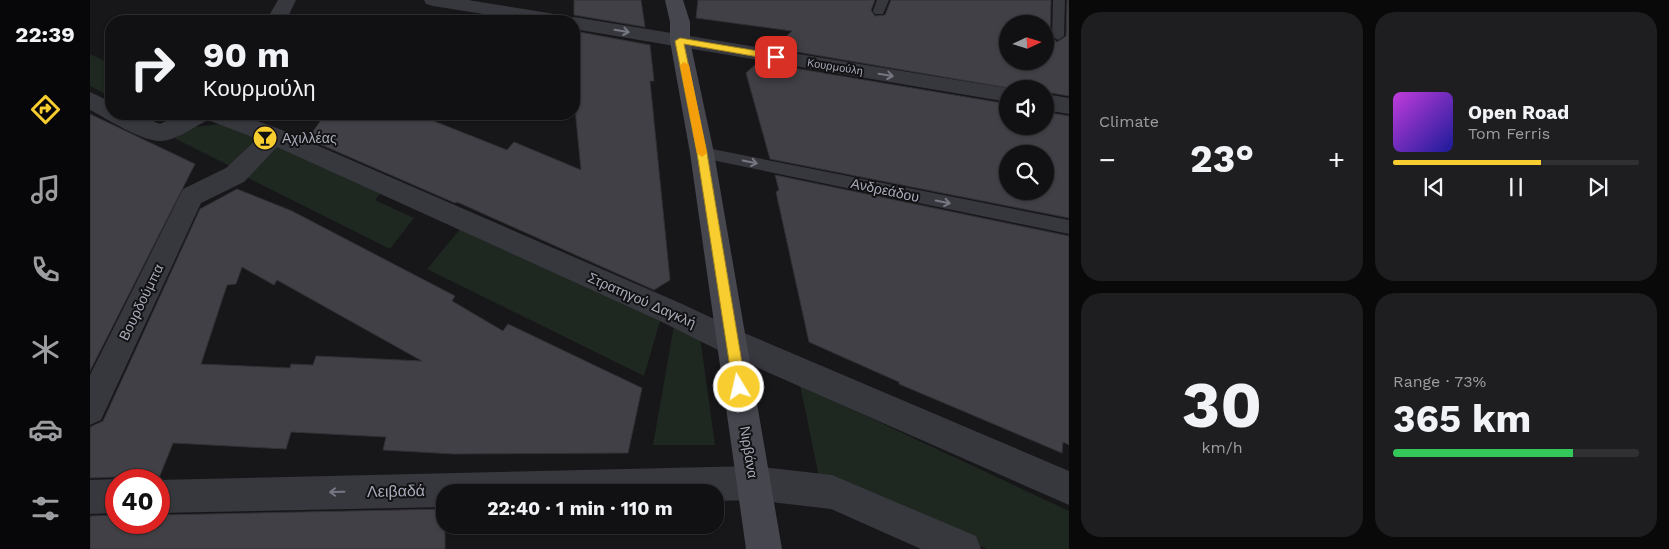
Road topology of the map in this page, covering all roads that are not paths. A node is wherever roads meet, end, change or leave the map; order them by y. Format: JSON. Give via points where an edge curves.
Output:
{"nodes":[{"id":1,"x":287,"y":0,"type":"edge"},
{"id":2,"x":433,"y":0,"type":"edge"},
{"id":3,"x":674,"y":0,"type":"edge"},
{"id":4,"x":1060,"y":0,"type":"edge"},
{"id":5,"x":279,"y":15,"type":"edge"},
{"id":6,"x":525,"y":15,"type":"edge"},
{"id":7,"x":580,"y":24,"type":"edge"},
{"id":8,"x":1058,"y":36,"type":"dead end"},
{"id":9,"x":680,"y":41,"type":"junction"},
{"id":10,"x":999,"y":94,"type":"edge"},
{"id":11,"x":90,"y":100,"type":"edge"},
{"id":12,"x":1054,"y":104,"type":"edge"},
{"id":13,"x":1069,"y":106,"type":"edge"},
{"id":14,"x":105,"y":108,"type":"edge"},
{"id":15,"x":129,"y":120,"type":"edge"},
{"id":16,"x":188,"y":120,"type":"edge"},
{"id":17,"x":237,"y":120,"type":"edge"},
{"id":18,"x":274,"y":136,"type":"junction"},
{"id":19,"x":702,"y":153,"type":"junction"},
{"id":20,"x":1069,"y":228,"type":"edge"},
{"id":21,"x":732,"y":342,"type":"junction"},
{"id":22,"x":90,"y":409,"type":"edge"},
{"id":23,"x":754,"y":483,"type":"junction"},
{"id":24,"x":1069,"y":488,"type":"edge"},
{"id":25,"x":105,"y":496,"type":"edge"},
{"id":26,"x":170,"y":496,"type":"edge"},
{"id":27,"x":90,"y":497,"type":"edge"},
{"id":28,"x":764,"y":549,"type":"edge"},
{"id":29,"x":963,"y":549,"type":"edge"}],
"edges":[{"from":1,"to":5,"type":"street"},
{"from":2,"to":6,"type":"street"},
{"from":3,"to":9,"type":"street","name":"Νιρβάνα","via":[[680,22]]},
{"from":4,"to":8,"type":"lane"},
{"from":7,"to":9,"type":"street","name":"Κουρμούλη","one_way":true},
{"from":9,"to":10,"type":"street","name":"Κουρμούλη","one_way":true},
{"from":9,"to":19,"type":"street","name":"Νιρβάνα"},
{"from":11,"to":14,"type":"street"},
{"from":12,"to":13,"type":"street"},
{"from":15,"to":16,"type":"street","via":[[162,133]]},
{"from":17,"to":18,"type":"street","name":"Στρατηγού Δαγκλή"},
{"from":18,"to":21,"type":"street","name":"Στρατηγού Δαγκλή"},
{"from":18,"to":22,"type":"street","name":"Βουρδούμπα","via":[[234,175],[192,196]]},
{"from":19,"to":20,"type":"lane","name":"Ανδρεάδου","one_way":true},
{"from":19,"to":21,"type":"street","name":"Νιρβάνα"},
{"from":21,"to":23,"type":"street","name":"Νιρβάνα"},
{"from":21,"to":24,"type":"street","name":"Στρατηγού Δαγκλή"},
{"from":23,"to":26,"type":"street","name":"Λειβαδά","one_way":true},
{"from":23,"to":28,"type":"street","name":"Νιρβάνα"},
{"from":23,"to":29,"type":"street","via":[[832,492]]},
{"from":25,"to":27,"type":"street"}]}
